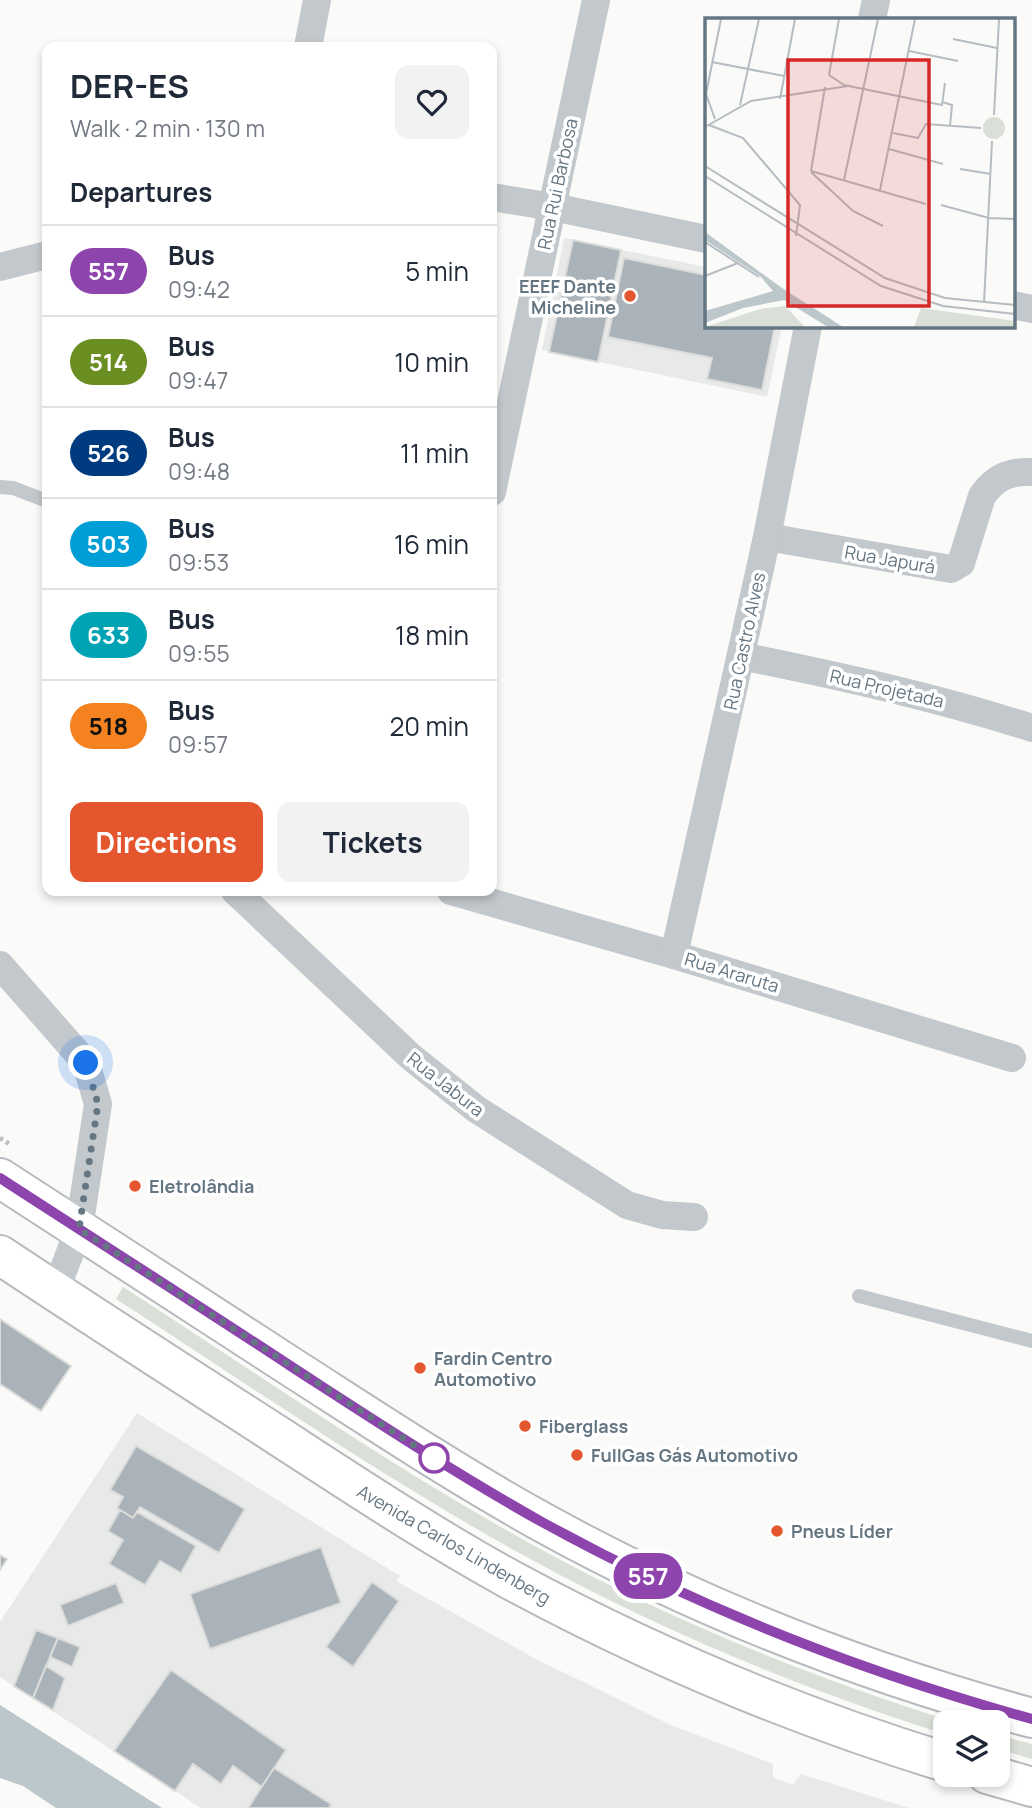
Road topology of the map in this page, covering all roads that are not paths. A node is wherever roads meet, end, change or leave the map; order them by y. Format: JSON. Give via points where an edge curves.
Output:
{"nodes":[{"id":1,"x":317,"y":0,"type":"edge"},
{"id":2,"x":596,"y":0,"type":"edge"},
{"id":3,"x":876,"y":0,"type":"edge"},
{"id":4,"x":872,"y":18,"type":"edge"},
{"id":5,"x":309,"y":42,"type":"edge"},
{"id":6,"x":497,"y":198,"type":"edge"},
{"id":7,"x":552,"y":207,"type":"junction"},
{"id":8,"x":705,"y":239,"type":"edge"},
{"id":9,"x":42,"y":257,"type":"edge"},
{"id":10,"x":0,"y":267,"type":"edge"},
{"id":11,"x":1014,"y":305,"type":"edge"},
{"id":12,"x":1032,"y":309,"type":"edge"},
{"id":13,"x":808,"y":327,"type":"edge"},
{"id":14,"x":497,"y":468,"type":"edge"},
{"id":15,"x":1032,"y":472,"type":"edge"},
{"id":16,"x":0,"y":487,"type":"edge"},
{"id":17,"x":42,"y":499,"type":"edge"},
{"id":18,"x":767,"y":537,"type":"junction"},
{"id":19,"x":741,"y":656,"type":"junction"},
{"id":20,"x":1032,"y":728,"type":"edge"},
{"id":21,"x":240,"y":896,"type":"edge"},
{"id":22,"x":468,"y":896,"type":"edge"},
{"id":23,"x":674,"y":955,"type":"junction"},
{"id":24,"x":0,"y":965,"type":"edge"},
{"id":25,"x":1012,"y":1058,"type":"dead end"},
{"id":26,"x":0,"y":1178,"type":"edge"},
{"id":27,"x":694,"y":1217,"type":"dead end"},
{"id":28,"x":79,"y":1229,"type":"junction"},
{"id":29,"x":0,"y":1255,"type":"edge"},
{"id":30,"x":55,"y":1292,"type":"junction"},
{"id":31,"x":859,"y":1296,"type":"dead end"},
{"id":32,"x":1032,"y":1341,"type":"edge"},
{"id":33,"x":1032,"y":1718,"type":"edge"},
{"id":34,"x":933,"y":1758,"type":"edge"},
{"id":35,"x":1010,"y":1781,"type":"edge"},
{"id":36,"x":1032,"y":1787,"type":"edge"}],
"edges":[{"from":1,"to":5,"type":"street"},
{"from":2,"to":7,"type":"street","name":"Rua Rui Barbosa"},
{"from":3,"to":4,"type":"street"},
{"from":6,"to":7,"type":"street"},
{"from":7,"to":8,"type":"street"},
{"from":7,"to":14,"type":"street","name":"Rua Rui Barbosa"},
{"from":9,"to":10,"type":"street"},
{"from":11,"to":12,"type":"street"},
{"from":13,"to":18,"type":"street","name":"Rua Castro Alves"},
{"from":15,"to":18,"type":"street","name":"Rua Japurá","via":[[996,479],[982,496],[961,563],[951,569]]},
{"from":16,"to":17,"type":"lane"},
{"from":18,"to":19,"type":"street","name":"Rua Castro Alves"},
{"from":19,"to":20,"type":"street","name":"Rua Projetada","via":[[878,684]]},
{"from":19,"to":23,"type":"street","name":"Rua Castro Alves"},
{"from":21,"to":27,"type":"street","name":"Rua Jabura","via":[[411,1057],[476,1109],[627,1205],[662,1215]]},
{"from":22,"to":23,"type":"street","name":"Rua Araruta"},
{"from":23,"to":25,"type":"street","name":"Rua Araruta"},
{"from":24,"to":28,"type":"street","via":[[86,1063],[98,1104]]},
{"from":26,"to":28,"type":"main road"},
{"from":28,"to":30,"type":"street"},
{"from":28,"to":33,"type":"main road","via":[[422,1451],[583,1544],[795,1640],[882,1673]]},
{"from":29,"to":30,"type":"main road","name":"Avenida Carlos Lindenberg"},
{"from":30,"to":34,"type":"main road","name":"Avenida Carlos Lindenberg","via":[[387,1506],[511,1580],[726,1683]]},
{"from":31,"to":32,"type":"lane"},
{"from":35,"to":36,"type":"main road"}]}
